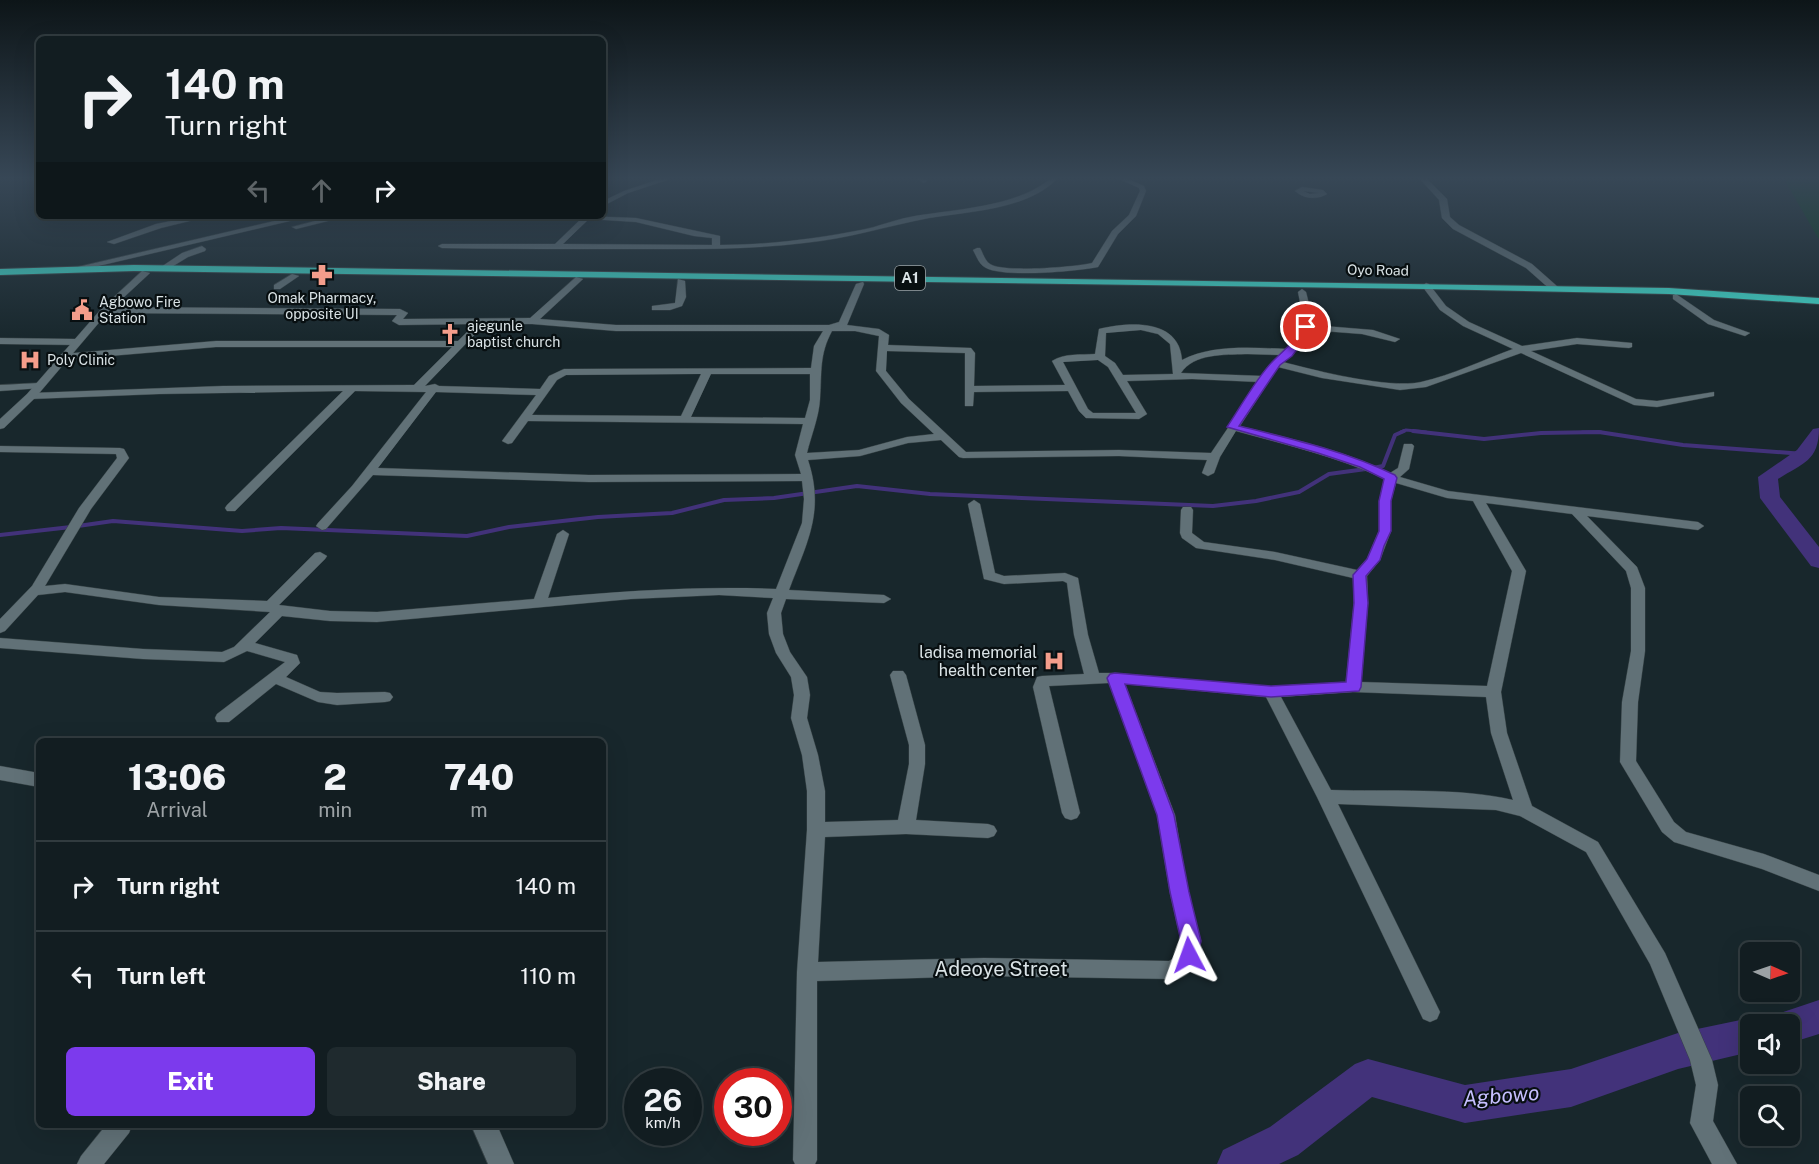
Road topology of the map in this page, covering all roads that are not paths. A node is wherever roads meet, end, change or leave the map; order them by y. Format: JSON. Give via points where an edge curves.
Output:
{"nodes":[{"id":1,"x":137,"y":233,"type":"edge"},
{"id":2,"x":270,"y":233,"type":"edge"},
{"id":3,"x":570,"y":233,"type":"edge"},
{"id":4,"x":694,"y":233,"type":"edge"},
{"id":5,"x":855,"y":233,"type":"edge"},
{"id":6,"x":1115,"y":233,"type":"edge"},
{"id":7,"x":1468,"y":233,"type":"edge"},
{"id":8,"x":233,"y":234,"type":"joint"},
{"id":9,"x":242,"y":240,"type":"junction"},
{"id":10,"x":111,"y":242,"type":"dead end"},
{"id":11,"x":187,"y":245,"type":"junction"},
{"id":12,"x":442,"y":246,"type":"dead end"},
{"id":13,"x":716,"y":247,"type":"junction"},
{"id":14,"x":555,"y":248,"type":"junction"},
{"id":15,"x":196,"y":250,"type":"junction"},
{"id":16,"x":977,"y":250,"type":"dead end"},
{"id":17,"x":162,"y":268,"type":"junction"},
{"id":18,"x":73,"y":269,"type":"junction"},
{"id":19,"x":101,"y":271,"type":"junction"},
{"id":20,"x":118,"y":273,"type":"junction"},
{"id":21,"x":145,"y":273,"type":"junction"},
{"id":22,"x":0,"y":274,"type":"edge"},
{"id":23,"x":473,"y":275,"type":"junction"},
{"id":24,"x":295,"y":276,"type":"junction"},
{"id":25,"x":579,"y":279,"type":"junction"},
{"id":26,"x":681,"y":281,"type":"junction"},
{"id":27,"x":860,"y":284,"type":"junction"},
{"id":28,"x":277,"y":287,"type":"dead end"},
{"id":29,"x":1429,"y":289,"type":"junction"},
{"id":30,"x":1555,"y":289,"type":"junction"},
{"id":31,"x":1302,"y":292,"type":"junction"},
{"id":32,"x":1707,"y":296,"type":"junction"},
{"id":33,"x":1676,"y":297,"type":"junction"},
{"id":34,"x":1819,"y":303,"type":"edge"},
{"id":35,"x":654,"y":308,"type":"dead end"},
{"id":36,"x":105,"y":309,"type":"junction"},
{"id":37,"x":532,"y":321,"type":"junction"},
{"id":38,"x":481,"y":323,"type":"junction"},
{"id":39,"x":1306,"y":327,"type":"junction"},
{"id":40,"x":829,"y":328,"type":"junction"},
{"id":41,"x":1745,"y":333,"type":"dead end"},
{"id":42,"x":1395,"y":339,"type":"dead end"},
{"id":43,"x":0,"y":341,"type":"edge"},
{"id":44,"x":75,"y":342,"type":"junction"},
{"id":45,"x":458,"y":344,"type":"junction"},
{"id":46,"x":1629,"y":345,"type":"dead end"},
{"id":47,"x":883,"y":348,"type":"junction"},
{"id":48,"x":1522,"y":348,"type":"junction"},
{"id":49,"x":1290,"y":352,"type":"junction"},
{"id":50,"x":62,"y":357,"type":"junction"},
{"id":51,"x":1100,"y":357,"type":"junction"},
{"id":52,"x":1276,"y":363,"type":"junction"},
{"id":53,"x":815,"y":371,"type":"junction"},
{"id":54,"x":707,"y":372,"type":"junction"},
{"id":55,"x":1177,"y":372,"type":"junction"},
{"id":56,"x":1121,"y":378,"type":"junction"},
{"id":57,"x":1266,"y":380,"type":"junction"},
{"id":58,"x":38,"y":386,"type":"junction"},
{"id":59,"x":418,"y":387,"type":"junction"},
{"id":60,"x":435,"y":387,"type":"junction"},
{"id":61,"x":0,"y":388,"type":"edge"},
{"id":62,"x":352,"y":388,"type":"junction"},
{"id":63,"x":1072,"y":388,"type":"junction"},
{"id":64,"x":970,"y":389,"type":"junction"},
{"id":65,"x":544,"y":392,"type":"junction"},
{"id":66,"x":1710,"y":394,"type":"dead end"},
{"id":67,"x":31,"y":396,"type":"junction"},
{"id":68,"x":969,"y":404,"type":"dead end"},
{"id":69,"x":525,"y":418,"type":"junction"},
{"id":70,"x":684,"y":421,"type":"junction"},
{"id":71,"x":809,"y":421,"type":"junction"},
{"id":72,"x":0,"y":425,"type":"edge"},
{"id":73,"x":1232,"y":427,"type":"junction"},
{"id":74,"x":942,"y":436,"type":"junction"},
{"id":75,"x":508,"y":441,"type":"dead end"},
{"id":76,"x":1408,"y":446,"type":"dead end"},
{"id":77,"x":0,"y":448,"type":"edge"},
{"id":78,"x":801,"y":457,"type":"junction"},
{"id":79,"x":1214,"y":457,"type":"junction"},
{"id":80,"x":370,"y":471,"type":"junction"},
{"id":81,"x":1208,"y":472,"type":"dead end"},
{"id":82,"x":808,"y":477,"type":"junction"},
{"id":83,"x":1391,"y":478,"type":"junction"},
{"id":84,"x":1478,"y":499,"type":"junction"},
{"id":85,"x":974,"y":504,"type":"dead end"},
{"id":86,"x":231,"y":508,"type":"dead end"},
{"id":87,"x":1187,"y":510,"type":"dead end"},
{"id":88,"x":1577,"y":512,"type":"junction"},
{"id":89,"x":322,"y":526,"type":"dead end"},
{"id":90,"x":1698,"y":526,"type":"dead end"},
{"id":91,"x":563,"y":534,"type":"dead end"},
{"id":92,"x":320,"y":556,"type":"dead end"},
{"id":93,"x":1360,"y":575,"type":"junction"},
{"id":94,"x":34,"y":591,"type":"junction"},
{"id":95,"x":780,"y":596,"type":"junction"},
{"id":96,"x":884,"y":599,"type":"dead end"},
{"id":97,"x":540,"y":602,"type":"junction"},
{"id":98,"x":274,"y":608,"type":"junction"},
{"id":99,"x":0,"y":628,"type":"edge"},
{"id":100,"x":0,"y":643,"type":"edge"},
{"id":101,"x":244,"y":645,"type":"junction"},
{"id":102,"x":898,"y":675,"type":"dead end"},
{"id":103,"x":275,"y":678,"type":"junction"},
{"id":104,"x":1094,"y":678,"type":"junction"},
{"id":105,"x":1115,"y":678,"type":"junction"},
{"id":106,"x":1353,"y":687,"type":"junction"},
{"id":107,"x":1271,"y":692,"type":"junction"},
{"id":108,"x":1493,"y":692,"type":"junction"},
{"id":109,"x":386,"y":697,"type":"dead end"},
{"id":110,"x":222,"y":717,"type":"dead end"},
{"id":111,"x":0,"y":773,"type":"edge"},
{"id":112,"x":36,"y":779,"type":"edge"},
{"id":113,"x":1326,"y":797,"type":"junction"},
{"id":114,"x":1525,"y":810,"type":"junction"},
{"id":115,"x":1071,"y":813,"type":"dead end"},
{"id":116,"x":906,"y":827,"type":"junction"},
{"id":117,"x":816,"y":830,"type":"junction"},
{"id":118,"x":988,"y":831,"type":"dead end"},
{"id":119,"x":1819,"y":884,"type":"edge"},
{"id":120,"x":807,"y":972,"type":"junction"},
{"id":121,"x":1430,"y":1012,"type":"dead end"},
{"id":122,"x":118,"y":1128,"type":"edge"},
{"id":123,"x":485,"y":1128,"type":"edge"},
{"id":124,"x":805,"y":1160,"type":"dead end"},
{"id":125,"x":89,"y":1164,"type":"edge"},
{"id":126,"x":501,"y":1164,"type":"edge"},
{"id":127,"x":1725,"y":1164,"type":"edge"}],
"edges":[{"from":1,"to":10,"type":"street"},
{"from":2,"to":9,"type":"street"},
{"from":3,"to":14,"type":"street"},
{"from":4,"to":13,"type":"street","via":[[716,236]]},
{"from":5,"to":13,"type":"street"},
{"from":6,"to":16,"type":"street","via":[[1095,265],[1070,269],[999,270],[987,266]]},
{"from":7,"to":30,"type":"street","via":[[1529,266]]},
{"from":8,"to":9,"type":"street"},
{"from":8,"to":11,"type":"street"},
{"from":9,"to":15,"type":"street"},
{"from":11,"to":15,"type":"street"},
{"from":11,"to":18,"type":"street"},
{"from":12,"to":14,"type":"street"},
{"from":13,"to":14,"type":"street"},
{"from":15,"to":17,"type":"street"},
{"from":17,"to":19,"type":"highway","name":"Oyo Road","number":"A1"},
{"from":17,"to":20,"type":"highway"},
{"from":17,"to":23,"type":"highway","name":"Oyo Road","number":"A1"},
{"from":18,"to":19,"type":"highway","name":"Oyo Road","number":"A1"},
{"from":18,"to":22,"type":"highway","name":"Oyo Road","number":"A1"},
{"from":19,"to":20,"type":"highway","name":"Oyo Road","number":"A1"},
{"from":19,"to":22,"type":"highway","name":"Oyo Road","number":"A1"},
{"from":20,"to":21,"type":"highway","name":"Oyo Road","number":"A1"},
{"from":21,"to":24,"type":"highway","name":"Oyo Road","number":"A1"},
{"from":21,"to":36,"type":"street"},
{"from":23,"to":24,"type":"highway","name":"Oyo Road","number":"A1"},
{"from":23,"to":25,"type":"highway","name":"Oyo Road","number":"A1"},
{"from":23,"to":29,"type":"highway","name":"Oyo Road","number":"A1"},
{"from":24,"to":28,"type":"street"},
{"from":25,"to":26,"type":"highway","name":"Oyo Road","number":"A1"},
{"from":25,"to":37,"type":"street"},
{"from":26,"to":27,"type":"highway","name":"Oyo Road","number":"A1"},
{"from":26,"to":35,"type":"street","via":[[679,305]]},
{"from":27,"to":31,"type":"highway","name":"Oyo Road","number":"A1"},
{"from":27,"to":40,"type":"street","via":[[843,324]]},
{"from":29,"to":30,"type":"highway","name":"Oyo Road","number":"A1"},
{"from":29,"to":31,"type":"highway","name":"Oyo Road","number":"A1"},
{"from":29,"to":33,"type":"highway","name":"Oyo Road","number":"A1"},
{"from":29,"to":48,"type":"street","via":[[1443,308],[1467,324]]},
{"from":30,"to":32,"type":"highway","name":"Oyo Road","number":"A1"},
{"from":31,"to":39,"type":"street","via":[[1308,316]]},
{"from":32,"to":33,"type":"highway","name":"Oyo Road","number":"A1"},
{"from":32,"to":34,"type":"highway","name":"Oyo Road","number":"A1"},
{"from":33,"to":41,"type":"street","via":[[1711,322]]},
{"from":36,"to":38,"type":"street","via":[[400,312],[404,313],[396,321],[399,322]]},
{"from":36,"to":44,"type":"street"},
{"from":37,"to":38,"type":"street"},
{"from":37,"to":40,"type":"street","via":[[616,328]]},
{"from":38,"to":45,"type":"street"},
{"from":39,"to":42,"type":"street","via":[[1366,330]]},
{"from":39,"to":49,"type":"street"},
{"from":40,"to":47,"type":"street","via":[[879,332],[884,335]]},
{"from":40,"to":53,"type":"street","via":[[819,346]]},
{"from":43,"to":44,"type":"street"},
{"from":44,"to":50,"type":"street"},
{"from":45,"to":50,"type":"street","via":[[216,344]]},
{"from":45,"to":59,"type":"street"},
{"from":46,"to":48,"type":"street","via":[[1577,341]]},
{"from":47,"to":64,"type":"street","via":[[968,350]]},
{"from":47,"to":74,"type":"street","via":[[881,371],[905,401]]},
{"from":48,"to":52,"type":"street","via":[[1422,385],[1400,387],[1322,375]]},
{"from":48,"to":66,"type":"street","via":[[1634,402],[1658,404]]},
{"from":49,"to":52,"type":"street"},
{"from":49,"to":55,"type":"street","via":[[1209,353],[1193,357]]},
{"from":50,"to":58,"type":"street"},
{"from":51,"to":55,"type":"street","via":[[1102,331],[1149,329],[1165,334],[1174,343]]},
{"from":51,"to":56,"type":"street","via":[[1108,360]]},
{"from":51,"to":63,"type":"street","via":[[1058,361]]},
{"from":52,"to":57,"type":"street"},
{"from":53,"to":54,"type":"street"},
{"from":53,"to":71,"type":"street","via":[[815,400]]},
{"from":54,"to":65,"type":"street","via":[[576,370],[553,378]]},
{"from":54,"to":70,"type":"street"},
{"from":55,"to":56,"type":"street"},
{"from":55,"to":57,"type":"street"},
{"from":56,"to":63,"type":"street","via":[[1142,411],[1139,416],[1090,416]]},
{"from":57,"to":73,"type":"street"},
{"from":58,"to":61,"type":"street"},
{"from":58,"to":67,"type":"street"},
{"from":59,"to":60,"type":"street"},
{"from":59,"to":62,"type":"street"},
{"from":60,"to":65,"type":"street"},
{"from":60,"to":80,"type":"street"},
{"from":62,"to":67,"type":"street","via":[[174,389]]},
{"from":62,"to":86,"type":"street"},
{"from":63,"to":64,"type":"street"},
{"from":64,"to":68,"type":"street"},
{"from":65,"to":69,"type":"street"},
{"from":67,"to":72,"type":"street"},
{"from":69,"to":70,"type":"street"},
{"from":69,"to":75,"type":"street"},
{"from":70,"to":71,"type":"street"},
{"from":71,"to":78,"type":"street"},
{"from":73,"to":79,"type":"street"},
{"from":73,"to":83,"type":"street","via":[[1322,451]]},
{"from":74,"to":78,"type":"street","via":[[907,440],[860,453]]},
{"from":74,"to":79,"type":"street","via":[[963,455],[974,456],[1119,453]]},
{"from":76,"to":83,"type":"street","via":[[1403,469]]},
{"from":77,"to":94,"type":"street","via":[[123,453]]},
{"from":78,"to":82,"type":"street"},
{"from":79,"to":81,"type":"street"},
{"from":80,"to":82,"type":"street","via":[[654,480]]},
{"from":80,"to":89,"type":"street"},
{"from":82,"to":95,"type":"street","via":[[808,523]]},
{"from":83,"to":84,"type":"street"},
{"from":83,"to":93,"type":"street","via":[[1385,501],[1385,531],[1373,560]]},
{"from":84,"to":88,"type":"street"},
{"from":84,"to":108,"type":"street","via":[[1519,571]]},
{"from":85,"to":104,"type":"street","via":[[989,576],[1004,580],[1065,577],[1073,581],[1081,635]]},
{"from":87,"to":93,"type":"street","via":[[1186,534],[1201,545]]},
{"from":88,"to":90,"type":"street"},
{"from":88,"to":119,"type":"street","via":[[1632,570],[1638,588],[1638,651],[1626,752],[1628,762],[1668,827],[1680,837],[1764,862]]},
{"from":91,"to":97,"type":"street"},
{"from":92,"to":98,"type":"street"},
{"from":93,"to":106,"type":"street"},
{"from":94,"to":98,"type":"street","via":[[65,588],[159,601]]},
{"from":94,"to":99,"type":"street"},
{"from":95,"to":96,"type":"street"},
{"from":95,"to":97,"type":"street","via":[[719,591]]},
{"from":95,"to":117,"type":"street","via":[[774,613],[776,634],[799,677],[799,718],[816,790]]},
{"from":97,"to":98,"type":"street","via":[[377,617],[330,616]]},
{"from":98,"to":101,"type":"street"},
{"from":100,"to":101,"type":"street","via":[[224,657]]},
{"from":101,"to":103,"type":"street","via":[[292,659],[289,668]]},
{"from":102,"to":116,"type":"street","via":[[917,745]]},
{"from":103,"to":109,"type":"street","via":[[318,697]]},
{"from":103,"to":110,"type":"street"},
{"from":104,"to":105,"type":"street"},
{"from":104,"to":115,"type":"street","via":[[1042,681]]},
{"from":105,"to":107,"type":"street"},
{"from":105,"to":120,"type":"street","name":"Adeoye Street","via":[[1166,815],[1191,941],[1185,963],[1170,970],[984,967]]},
{"from":106,"to":107,"type":"street"},
{"from":106,"to":108,"type":"street"},
{"from":107,"to":113,"type":"street"},
{"from":108,"to":114,"type":"street","via":[[1499,733]]},
{"from":111,"to":112,"type":"street"},
{"from":113,"to":114,"type":"street","via":[[1458,800]]},
{"from":113,"to":121,"type":"street"},
{"from":114,"to":127,"type":"street","via":[[1596,851],[1658,959],[1707,1085],[1701,1123]]},
{"from":116,"to":117,"type":"street"},
{"from":116,"to":118,"type":"street"},
{"from":117,"to":120,"type":"street"},
{"from":120,"to":124,"type":"street"},
{"from":122,"to":125,"type":"street"},
{"from":123,"to":126,"type":"street"}]}
